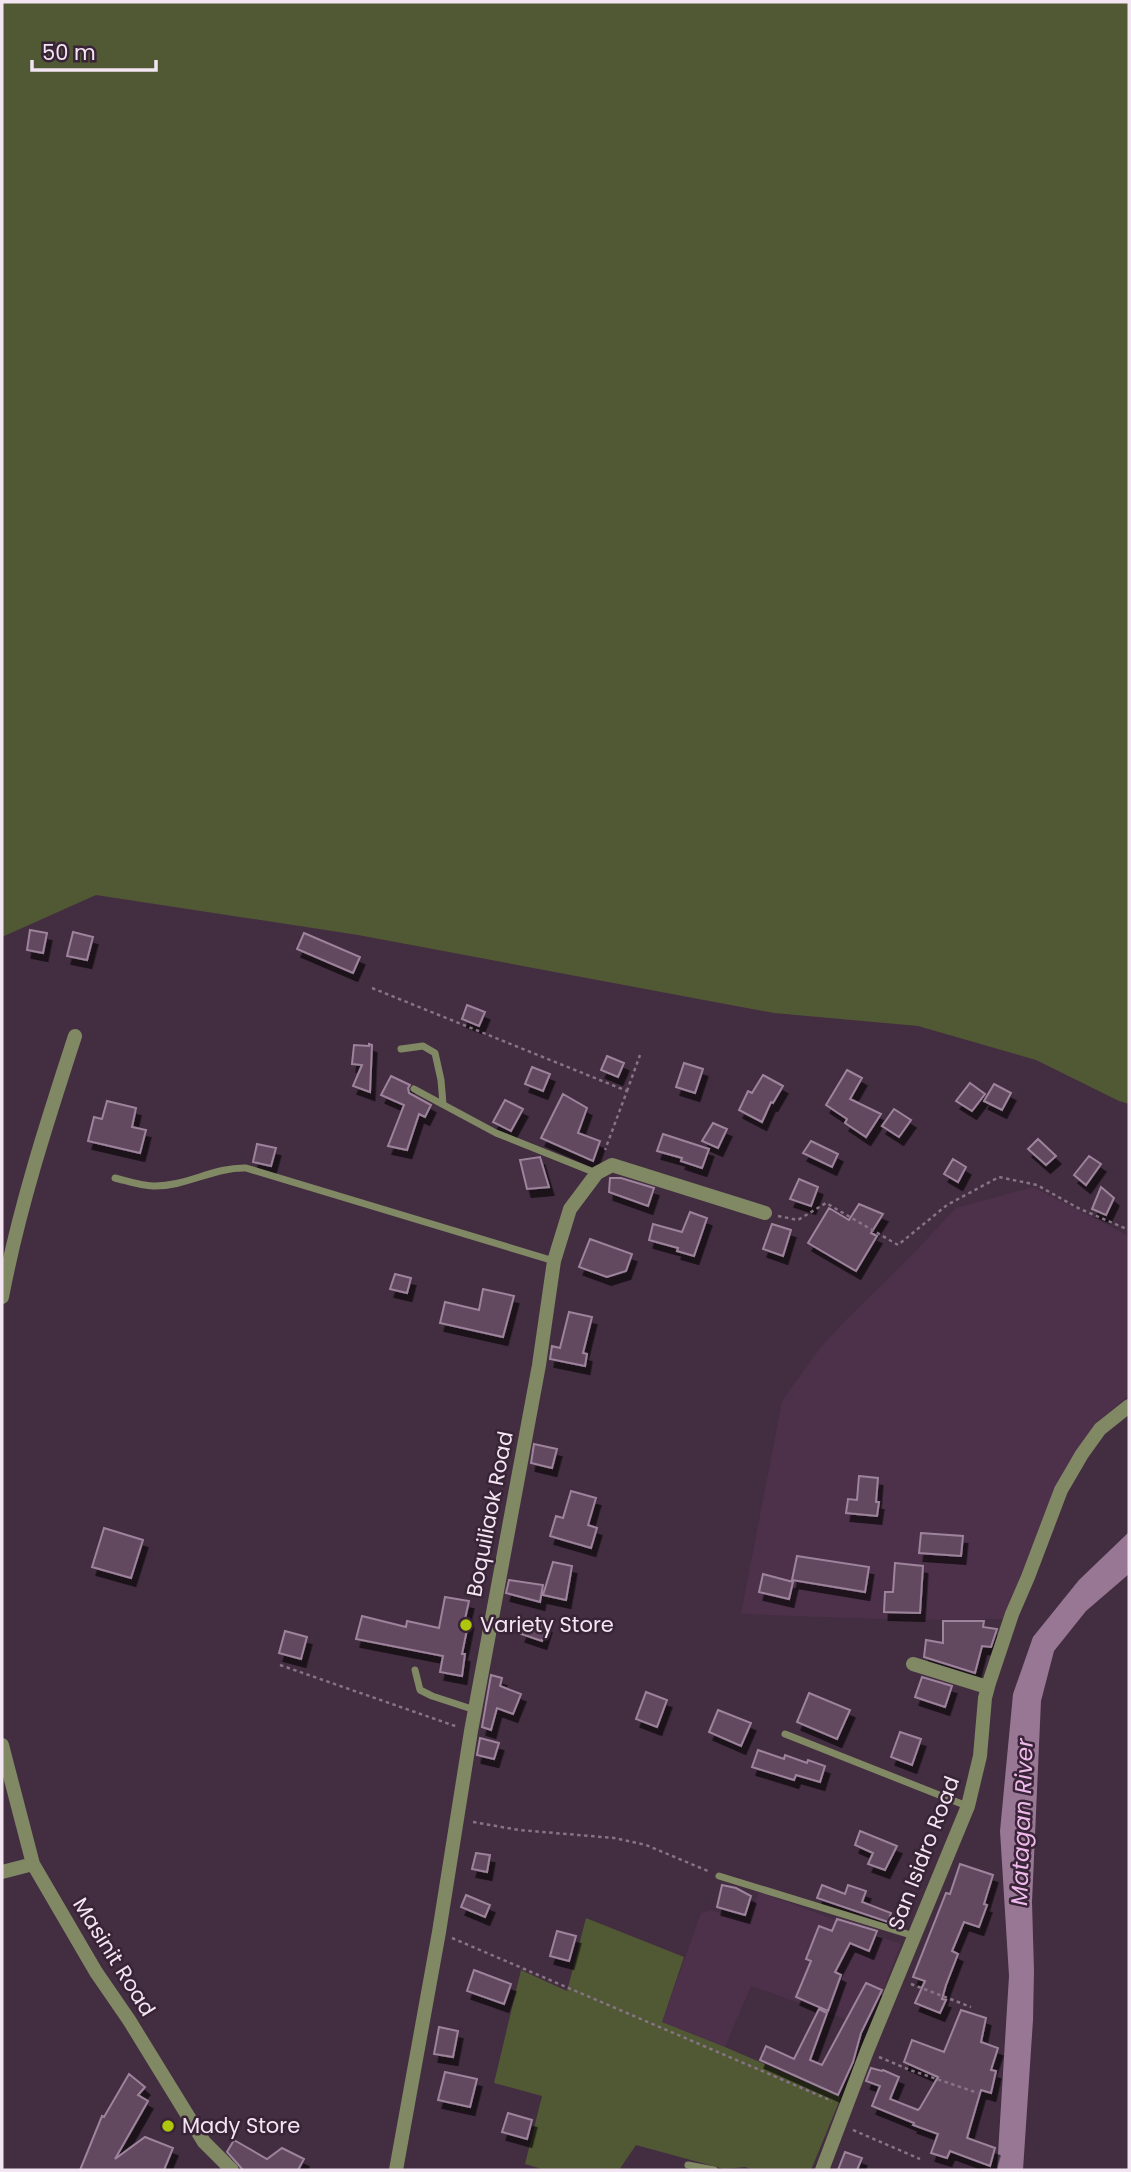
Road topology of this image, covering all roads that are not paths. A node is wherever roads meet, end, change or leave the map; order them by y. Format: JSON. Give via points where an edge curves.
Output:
{"nodes":[{"id":1,"x":75,"y":1035,"type":"dead end"},
{"id":2,"x":401,"y":1049,"type":"dead end"},
{"id":3,"x":414,"y":1089,"type":"dead end"},
{"id":4,"x":443,"y":1104,"type":"junction"},
{"id":5,"x":597,"y":1173,"type":"junction"},
{"id":6,"x":115,"y":1178,"type":"dead end"},
{"id":7,"x":765,"y":1213,"type":"road end"},
{"id":8,"x":554,"y":1261,"type":"junction"},
{"id":9,"x":2,"y":1297,"type":"edge"},
{"id":10,"x":1129,"y":1406,"type":"edge"},
{"id":11,"x":913,"y":1664,"type":"dead end"},
{"id":12,"x":415,"y":1670,"type":"dead end"},
{"id":13,"x":988,"y":1687,"type":"junction"},
{"id":14,"x":475,"y":1710,"type":"junction"},
{"id":15,"x":785,"y":1734,"type":"dead end"},
{"id":16,"x":2,"y":1745,"type":"edge"},
{"id":17,"x":968,"y":1806,"type":"junction"},
{"id":18,"x":33,"y":1864,"type":"junction"},
{"id":19,"x":2,"y":1872,"type":"edge"},
{"id":20,"x":719,"y":1875,"type":"road end"},
{"id":21,"x":915,"y":1937,"type":"junction"},
{"id":22,"x":688,"y":2165,"type":"dead end"},
{"id":23,"x":232,"y":2170,"type":"edge"},
{"id":24,"x":396,"y":2170,"type":"edge"},
{"id":25,"x":714,"y":2170,"type":"edge"},
{"id":26,"x":822,"y":2170,"type":"edge"}],
"edges":[{"from":1,"to":9,"type":"street","via":[[30,1177]]},
{"from":2,"to":4,"type":"lane","via":[[423,1046],[435,1053]]},
{"from":3,"to":4,"type":"lane"},
{"from":4,"to":5,"type":"lane","via":[[496,1133]]},
{"from":5,"to":7,"type":"street","via":[[611,1165]]},
{"from":5,"to":8,"type":"street","name":"Boquiliaok Road","via":[[570,1209]]},
{"from":6,"to":8,"type":"lane","via":[[152,1186],[246,1168]]},
{"from":8,"to":14,"type":"street","name":"Boquiliaok Road"},
{"from":10,"to":13,"type":"street","name":"San Isidro Road","via":[[1100,1429],[1061,1490]]},
{"from":11,"to":13,"type":"street"},
{"from":12,"to":14,"type":"lane","via":[[420,1690]]},
{"from":13,"to":17,"type":"street","name":"San Isidro Road"},
{"from":14,"to":24,"type":"street","name":"Boquiliaok Road"},
{"from":15,"to":17,"type":"lane"},
{"from":16,"to":18,"type":"street","name":"Masinit Road"},
{"from":17,"to":21,"type":"street","name":"San Isidro Road"},
{"from":18,"to":19,"type":"street"},
{"from":18,"to":23,"type":"street","name":"Masinit Road","via":[[204,2142]]},
{"from":20,"to":21,"type":"lane"},
{"from":21,"to":26,"type":"street","name":"San Isidro Road"},
{"from":22,"to":25,"type":"lane"}]}
